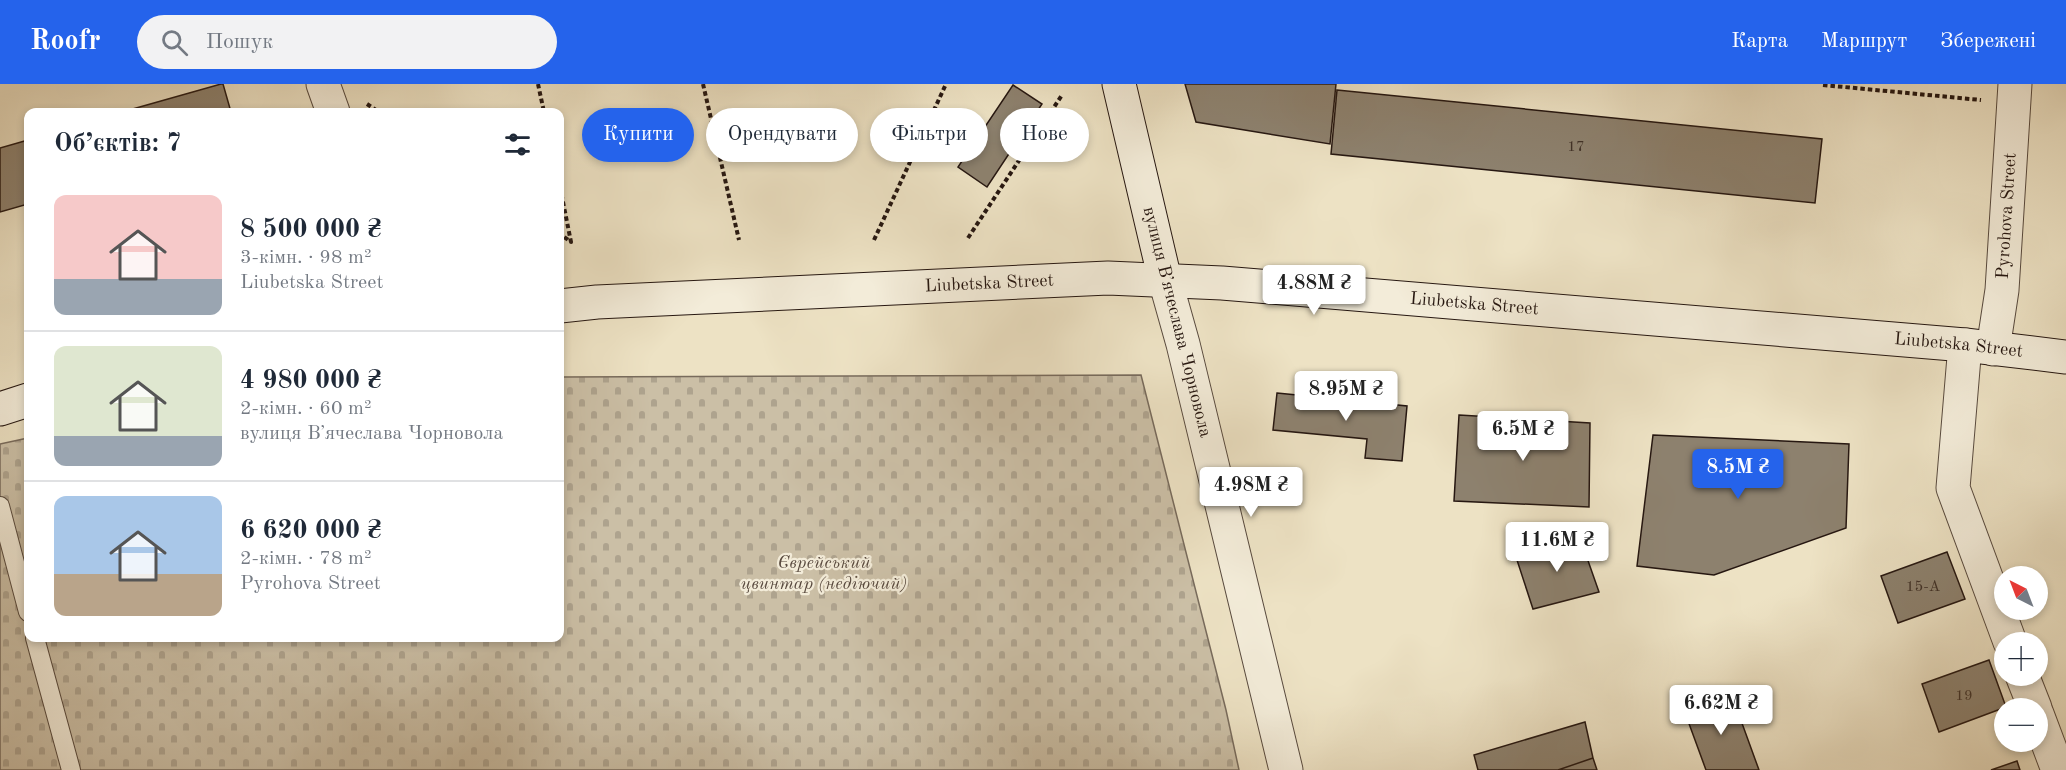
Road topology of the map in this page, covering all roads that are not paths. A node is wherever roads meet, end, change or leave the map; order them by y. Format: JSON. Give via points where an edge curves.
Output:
{"nodes":[{"id":1,"x":323,"y":84,"type":"edge"},
{"id":2,"x":1119,"y":84,"type":"edge"},
{"id":3,"x":2001,"y":92,"type":"edge"},
{"id":4,"x":332,"y":108,"type":"edge"},
{"id":5,"x":1165,"y":280,"type":"junction"},
{"id":6,"x":564,"y":306,"type":"edge"},
{"id":7,"x":1979,"y":347,"type":"junction"},
{"id":8,"x":2066,"y":357,"type":"edge"},
{"id":9,"x":24,"y":401,"type":"edge"},
{"id":10,"x":0,"y":409,"type":"edge"},
{"id":11,"x":0,"y":506,"type":"edge"},
{"id":12,"x":24,"y":597,"type":"edge"},
{"id":13,"x":2006,"y":632,"type":"edge"},
{"id":14,"x":36,"y":642,"type":"edge"},
{"id":15,"x":2048,"y":743,"type":"edge"},
{"id":16,"x":71,"y":770,"type":"edge"},
{"id":17,"x":1286,"y":770,"type":"edge"},
{"id":18,"x":2058,"y":770,"type":"edge"}],
"edges":[{"from":1,"to":4,"type":"main road"},
{"from":2,"to":5,"type":"main road","name":"вулиця Вʼячеслава Чорновола"},
{"from":3,"to":7,"type":"main road","name":"Pyrohova Street","via":[[2002,290]]},
{"from":5,"to":6,"type":"main road","name":"Liubetska Street","via":[[1108,278]]},
{"from":5,"to":7,"type":"main road","name":"Liubetska Street"},
{"from":5,"to":17,"type":"main road","name":"вулиця Вʼячеслава Чорновола"},
{"from":7,"to":8,"type":"main road","name":"Liubetska Street"},
{"from":7,"to":13,"type":"main road","name":"Pyrohova Street","via":[[1953,488]]},
{"from":9,"to":10,"type":"main road"},
{"from":11,"to":12,"type":"lane"},
{"from":14,"to":16,"type":"lane"},
{"from":15,"to":18,"type":"main road"}]}
